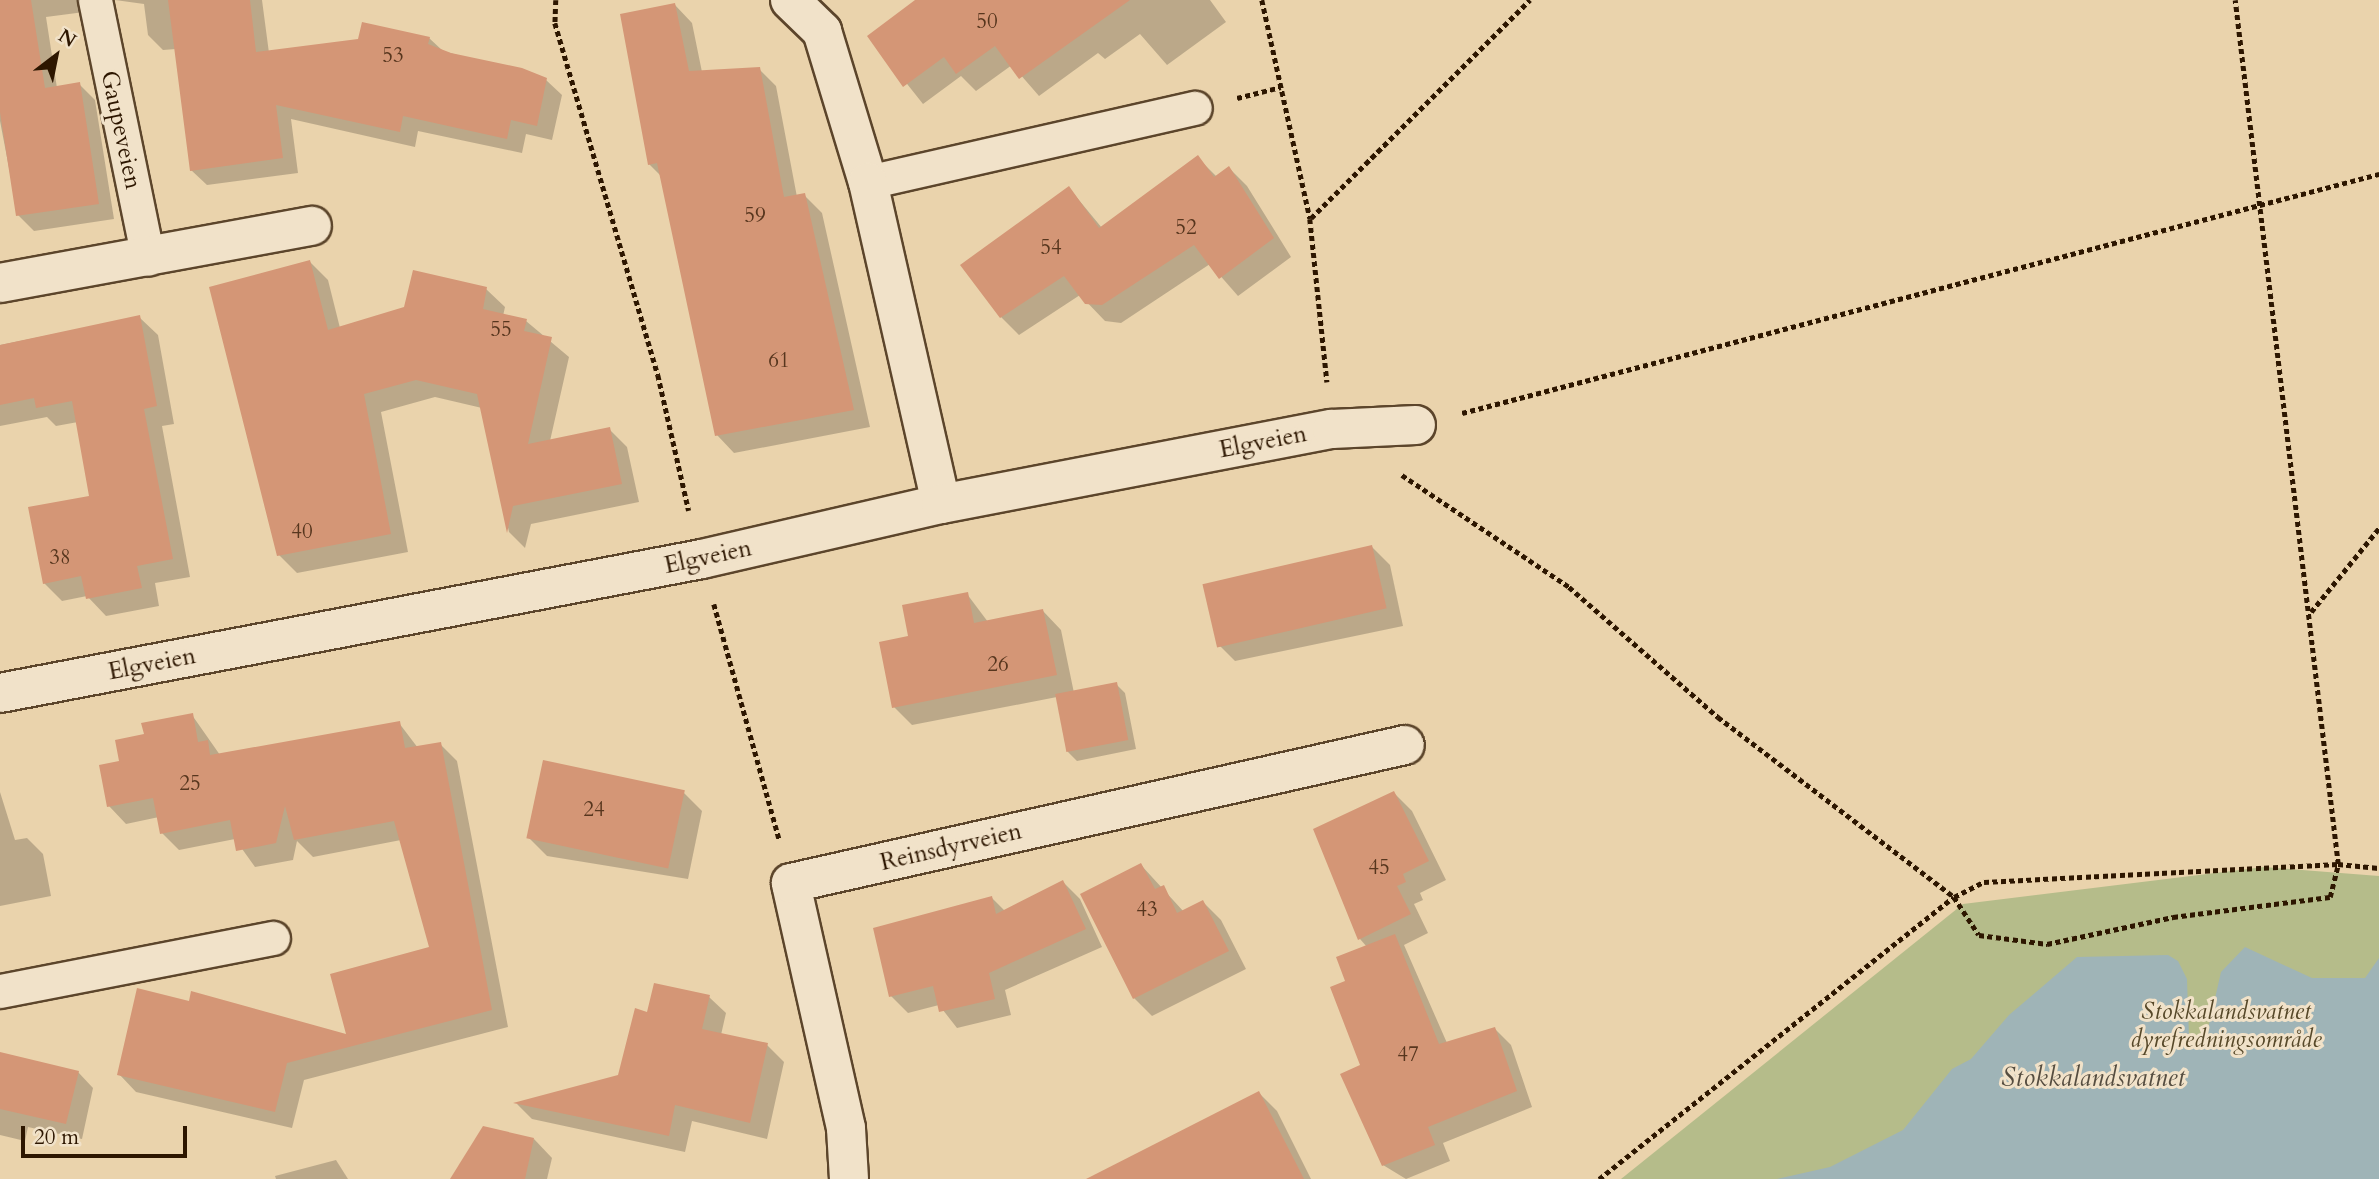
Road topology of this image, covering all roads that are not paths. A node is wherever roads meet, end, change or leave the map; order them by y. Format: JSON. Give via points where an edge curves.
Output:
{"nodes":[{"id":1,"x":95,"y":0,"type":"edge"},
{"id":2,"x":790,"y":0,"type":"edge"},
{"id":3,"x":1195,"y":108,"type":"dead end"},
{"id":4,"x":868,"y":182,"type":"junction"},
{"id":5,"x":313,"y":226,"type":"dead end"},
{"id":6,"x":148,"y":259,"type":"junction"},
{"id":7,"x":0,"y":283,"type":"edge"},
{"id":8,"x":1416,"y":425,"type":"road end"},
{"id":9,"x":941,"y":504,"type":"junction"},
{"id":10,"x":0,"y":693,"type":"edge"},
{"id":11,"x":1405,"y":745,"type":"dead end"},
{"id":12,"x":273,"y":938,"type":"dead end"},
{"id":13,"x":0,"y":991,"type":"edge"},
{"id":14,"x":849,"y":1179,"type":"edge"}],
"edges":[{"from":1,"to":6,"type":"lane","name":"Gaupeveien"},
{"from":2,"to":4,"type":"street","via":[[822,31]]},
{"from":3,"to":4,"type":"lane"},
{"from":4,"to":9,"type":"street"},
{"from":5,"to":6,"type":"street"},
{"from":6,"to":7,"type":"street"},
{"from":8,"to":9,"type":"street","name":"Elgveien","via":[[1332,429]]},
{"from":9,"to":10,"type":"street","name":"Elgveien","via":[[702,559]]},
{"from":11,"to":14,"type":"street","name":"Reinsdyrveien","via":[[791,883],[846,1128]]},
{"from":12,"to":13,"type":"lane"}]}
